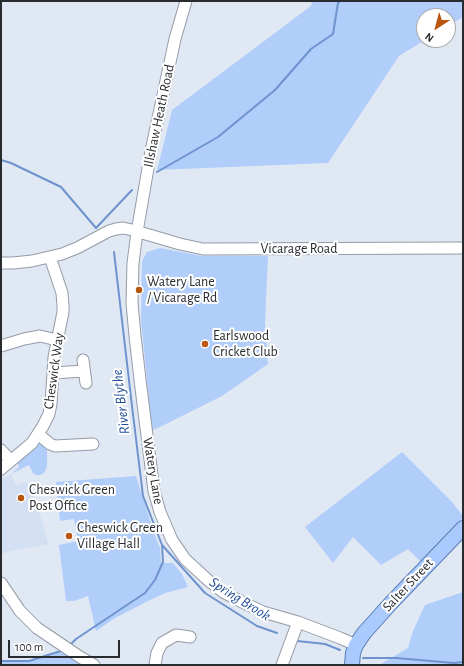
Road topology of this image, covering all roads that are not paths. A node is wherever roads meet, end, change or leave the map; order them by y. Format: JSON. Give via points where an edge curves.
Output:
{"nodes":[{"id":1,"x":186,"y":1,"type":"edge"},
{"id":2,"x":138,"y":232,"type":"junction"},
{"id":3,"x":463,"y":248,"type":"edge"},
{"id":4,"x":50,"y":257,"type":"junction"},
{"id":5,"x":1,"y":263,"type":"edge"},
{"id":6,"x":57,"y":340,"type":"junction"},
{"id":7,"x":1,"y":346,"type":"edge"},
{"id":8,"x":53,"y":373,"type":"junction"},
{"id":9,"x":86,"y":382,"type":"dead end"},
{"id":10,"x":38,"y":434,"type":"junction"},
{"id":11,"x":93,"y":444,"type":"dead end"},
{"id":12,"x":1,"y":450,"type":"edge"},
{"id":13,"x":10,"y":460,"type":"junction"},
{"id":14,"x":1,"y":469,"type":"edge"},
{"id":15,"x":463,"y":528,"type":"edge"},
{"id":16,"x":1,"y":583,"type":"edge"},
{"id":17,"x":298,"y":622,"type":"junction"},
{"id":18,"x":190,"y":637,"type":"dead end"},
{"id":19,"x":356,"y":645,"type":"junction"},
{"id":20,"x":94,"y":665,"type":"edge"},
{"id":21,"x":155,"y":665,"type":"edge"},
{"id":22,"x":282,"y":665,"type":"edge"},
{"id":23,"x":352,"y":665,"type":"edge"}],
"edges":[{"from":1,"to":2,"type":"street","name":"Illshaw Heath Road","via":[[175,39],[151,151]]},
{"from":2,"to":3,"type":"street","name":"Vicarage Road","via":[[203,249]]},
{"from":2,"to":4,"type":"street","name":"Vicarage Road","via":[[123,228],[108,231],[77,248]]},
{"from":2,"to":17,"type":"street","name":"Watery Lane","via":[[133,263],[132,303],[140,388],[154,491],[160,512],[172,540],[185,560],[208,581],[223,592],[263,612]]},
{"from":4,"to":5,"type":"street","name":"Vicarage Road"},
{"from":4,"to":6,"type":"street","name":"Cheswick Way","via":[[62,293],[63,312]]},
{"from":6,"to":7,"type":"street","via":[[40,336]]},
{"from":6,"to":8,"type":"street","name":"Cheswick Way"},
{"from":8,"to":9,"type":"street","via":[[84,366]]},
{"from":8,"to":10,"type":"street","name":"Cheswick Way","via":[[49,414]]},
{"from":10,"to":11,"type":"street","via":[[55,446]]},
{"from":10,"to":13,"type":"street","name":"Cheswick Way"},
{"from":12,"to":13,"type":"street"},
{"from":13,"to":14,"type":"street","name":"Cheswick Way"},
{"from":15,"to":19,"type":"main road","name":"Salter Street","via":[[391,603]]},
{"from":16,"to":20,"type":"street","via":[[20,611],[37,628]]},
{"from":17,"to":19,"type":"street","name":"Watery Lane"},
{"from":17,"to":22,"type":"street"},
{"from":18,"to":21,"type":"street","via":[[176,635],[162,643]]},
{"from":19,"to":23,"type":"main road"}]}
